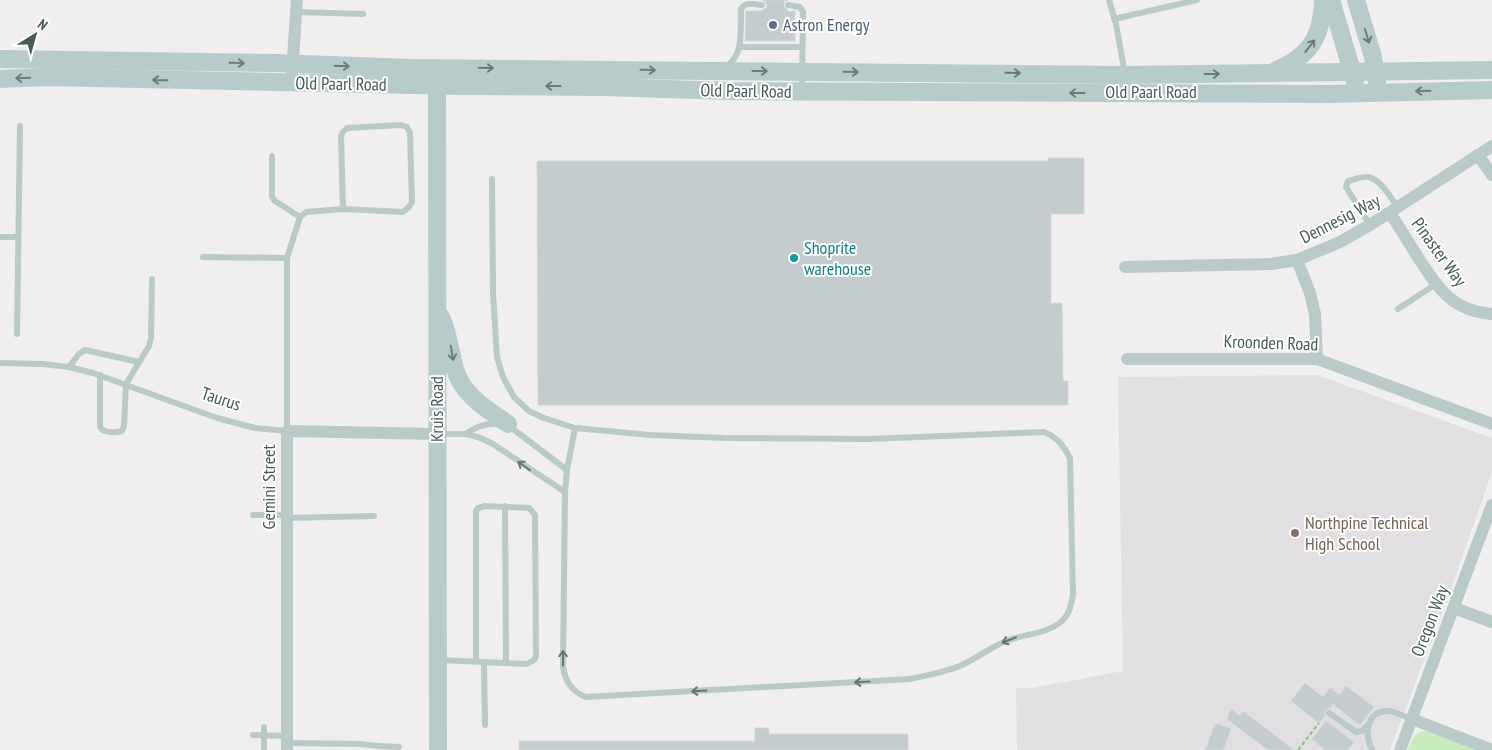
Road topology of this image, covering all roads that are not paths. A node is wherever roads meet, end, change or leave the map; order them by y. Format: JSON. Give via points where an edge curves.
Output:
{"nodes":[{"id":1,"x":1109,"y":0,"type":"edge"},
{"id":2,"x":1197,"y":0,"type":"edge"},
{"id":3,"x":1323,"y":0,"type":"edge"},
{"id":4,"x":1331,"y":0,"type":"edge"},
{"id":5,"x":1356,"y":0,"type":"edge"},
{"id":6,"x":762,"y":5,"type":"dead end"},
{"id":7,"x":788,"y":5,"type":"dead end"},
{"id":8,"x":296,"y":6,"type":"edge"},
{"id":9,"x":363,"y":14,"type":"dead end"},
{"id":10,"x":1114,"y":19,"type":"junction"},
{"id":11,"x":740,"y":47,"type":"junction"},
{"id":12,"x":802,"y":47,"type":"junction"},
{"id":13,"x":0,"y":59,"type":"edge"},
{"id":14,"x":293,"y":64,"type":"junction"},
{"id":15,"x":437,"y":68,"type":"junction"},
{"id":16,"x":1492,"y":70,"type":"edge"},
{"id":17,"x":717,"y":71,"type":"junction"},
{"id":18,"x":802,"y":71,"type":"junction"},
{"id":19,"x":1353,"y":72,"type":"junction"},
{"id":20,"x":1376,"y":72,"type":"junction"},
{"id":21,"x":1270,"y":73,"type":"junction"},
{"id":22,"x":1125,"y":74,"type":"junction"},
{"id":23,"x":0,"y":79,"type":"edge"},
{"id":24,"x":291,"y":83,"type":"junction"},
{"id":25,"x":437,"y":86,"type":"junction"},
{"id":26,"x":1492,"y":90,"type":"edge"},
{"id":27,"x":802,"y":92,"type":"junction"},
{"id":28,"x":1378,"y":92,"type":"junction"},
{"id":29,"x":1126,"y":93,"type":"junction"},
{"id":30,"x":1358,"y":93,"type":"junction"},
{"id":31,"x":20,"y":126,"type":"dead end"},
{"id":32,"x":1492,"y":146,"type":"edge"},
{"id":33,"x":1478,"y":154,"type":"junction"},
{"id":34,"x":272,"y":156,"type":"dead end"},
{"id":35,"x":1492,"y":176,"type":"edge"},
{"id":36,"x":492,"y":178,"type":"dead end"},
{"id":37,"x":343,"y":209,"type":"junction"},
{"id":38,"x":1394,"y":210,"type":"junction"},
{"id":39,"x":300,"y":217,"type":"junction"},
{"id":40,"x":1370,"y":225,"type":"junction"},
{"id":41,"x":0,"y":236,"type":"edge"},
{"id":42,"x":18,"y":237,"type":"junction"},
{"id":43,"x":203,"y":257,"type":"dead end"},
{"id":44,"x":287,"y":258,"type":"junction"},
{"id":45,"x":1297,"y":260,"type":"junction"},
{"id":46,"x":1124,"y":267,"type":"dead end"},
{"id":47,"x":152,"y":279,"type":"dead end"},
{"id":48,"x":1436,"y":284,"type":"junction"},
{"id":49,"x":436,"y":307,"type":"junction"},
{"id":50,"x":1398,"y":309,"type":"dead end"},
{"id":51,"x":1492,"y":314,"type":"edge"},
{"id":52,"x":17,"y":334,"type":"dead end"},
{"id":53,"x":1127,"y":359,"type":"dead end"},
{"id":54,"x":1317,"y":359,"type":"junction"},
{"id":55,"x":138,"y":362,"type":"junction"},
{"id":56,"x":0,"y":363,"type":"edge"},
{"id":57,"x":69,"y":367,"type":"junction"},
{"id":58,"x":100,"y":375,"type":"junction"},
{"id":59,"x":126,"y":384,"type":"junction"},
{"id":60,"x":508,"y":424,"type":"junction"},
{"id":61,"x":1492,"y":424,"type":"edge"},
{"id":62,"x":575,"y":428,"type":"junction"},
{"id":63,"x":287,"y":432,"type":"junction"},
{"id":64,"x":437,"y":434,"type":"junction"},
{"id":65,"x":466,"y":434,"type":"junction"},
{"id":66,"x":567,"y":470,"type":"junction"},
{"id":67,"x":565,"y":492,"type":"junction"},
{"id":68,"x":505,"y":506,"type":"junction"},
{"id":69,"x":1491,"y":511,"type":"edge"},
{"id":70,"x":253,"y":515,"type":"dead end"},
{"id":71,"x":286,"y":516,"type":"junction"},
{"id":72,"x":374,"y":516,"type":"dead end"},
{"id":73,"x":1454,"y":608,"type":"junction"},
{"id":74,"x":1492,"y":622,"type":"edge"},
{"id":75,"x":438,"y":660,"type":"junction"},
{"id":76,"x":476,"y":661,"type":"junction"},
{"id":77,"x":484,"y":662,"type":"junction"},
{"id":78,"x":506,"y":663,"type":"junction"},
{"id":79,"x":1329,"y":713,"type":"dead end"},
{"id":80,"x":1412,"y":719,"type":"junction"},
{"id":81,"x":1370,"y":723,"type":"junction"},
{"id":82,"x":485,"y":724,"type":"dead end"},
{"id":83,"x":264,"y":727,"type":"dead end"},
{"id":84,"x":253,"y":735,"type":"dead end"},
{"id":85,"x":264,"y":735,"type":"junction"},
{"id":86,"x":287,"y":743,"type":"edge"},
{"id":87,"x":399,"y":747,"type":"dead end"},
{"id":88,"x":1372,"y":749,"type":"dead end"},
{"id":89,"x":264,"y":750,"type":"edge"},
{"id":90,"x":438,"y":750,"type":"edge"},
{"id":91,"x":1400,"y":750,"type":"edge"},
{"id":92,"x":1492,"y":750,"type":"edge"}],
"edges":[{"from":1,"to":10,"type":"lane"},
{"from":2,"to":10,"type":"lane"},
{"from":21,"to":3,"type":"main road","one_way":true,"via":[[1298,59],[1310,47],[1320,30]]},
{"from":4,"to":19,"type":"main road"},
{"from":5,"to":20,"type":"main road","one_way":true},
{"from":6,"to":11,"type":"lane","via":[[743,6]]},
{"from":7,"to":12,"type":"lane","via":[[802,9]]},
{"from":8,"to":9,"type":"lane"},
{"from":8,"to":14,"type":"street"},
{"from":10,"to":22,"type":"lane"},
{"from":11,"to":12,"type":"lane"},
{"from":11,"to":17,"type":"lane","via":[[734,60]]},
{"from":12,"to":18,"type":"lane"},
{"from":13,"to":14,"type":"main road","name":"Old Paarl Road","one_way":true},
{"from":14,"to":15,"type":"main road","name":"Old Paarl Road","one_way":true},
{"from":14,"to":24,"type":"street"},
{"from":15,"to":17,"type":"main road","name":"Old Paarl Road","one_way":true},
{"from":15,"to":25,"type":"main road","name":"Kruis Road"},
{"from":16,"to":20,"type":"main road","name":"Old Paarl Road"},
{"from":17,"to":18,"type":"main road","name":"Old Paarl Road","one_way":true},
{"from":18,"to":22,"type":"main road","name":"Old Paarl Road","one_way":true},
{"from":18,"to":27,"type":"lane"},
{"from":19,"to":20,"type":"main road","name":"Old Paarl Road"},
{"from":19,"to":21,"type":"main road","name":"Old Paarl Road"},
{"from":19,"to":30,"type":"main road"},
{"from":20,"to":28,"type":"main road"},
{"from":22,"to":21,"type":"main road","name":"Old Paarl Road","one_way":true},
{"from":22,"to":29,"type":"lane"},
{"from":24,"to":23,"type":"main road","name":"Old Paarl Road","one_way":true,"via":[[46,77]]},
{"from":24,"to":25,"type":"main road","name":"Old Paarl Road"},
{"from":27,"to":25,"type":"main road","name":"Old Paarl Road","one_way":true},
{"from":25,"to":49,"type":"main road","name":"Kruis Road"},
{"from":26,"to":28,"type":"main road","name":"Old Paarl Road","one_way":true},
{"from":29,"to":27,"type":"main road","name":"Old Paarl Road","one_way":true},
{"from":28,"to":30,"type":"main road","name":"Old Paarl Road"},
{"from":29,"to":30,"type":"main road","name":"Old Paarl Road"},
{"from":31,"to":42,"type":"lane"},
{"from":32,"to":33,"type":"street","name":"Dennesig Way"},
{"from":33,"to":35,"type":"street"},
{"from":33,"to":38,"type":"street","name":"Dennesig Way"},
{"from":34,"to":39,"type":"lane","via":[[272,196]]},
{"from":36,"to":62,"type":"lane","via":[[493,294],[497,357],[503,377],[514,397],[529,410]]},
{"from":37,"to":37,"type":"lane","via":[[343,132],[347,128],[407,127],[410,133],[412,202],[409,207],[403,212]]},
{"from":37,"to":39,"type":"lane","via":[[306,212]]},
{"from":38,"to":40,"type":"street","name":"Dennesig Way"},
{"from":38,"to":40,"type":"lane","via":[[1381,185],[1372,178],[1348,181],[1346,186]]},
{"from":38,"to":48,"type":"street","name":"Pinaster Way"},
{"from":39,"to":44,"type":"lane","name":"Gemini Street"},
{"from":40,"to":45,"type":"street","name":"Dennesig Way"},
{"from":41,"to":42,"type":"lane"},
{"from":42,"to":52,"type":"lane"},
{"from":43,"to":44,"type":"lane"},
{"from":44,"to":63,"type":"lane","name":"Gemini Street"},
{"from":45,"to":46,"type":"street","name":"Dennesig Way","via":[[1271,264]]},
{"from":45,"to":54,"type":"street","via":[[1315,314]]},
{"from":47,"to":55,"type":"lane","via":[[151,339]]},
{"from":48,"to":50,"type":"lane"},
{"from":48,"to":51,"type":"street","name":"Pinaster Way","via":[[1448,298],[1464,308]]},
{"from":49,"to":60,"type":"main road","one_way":true,"via":[[447,329],[458,380],[476,401]]},
{"from":49,"to":64,"type":"main road","name":"Kruis Road"},
{"from":53,"to":54,"type":"street","name":"Kroonden Road"},
{"from":54,"to":61,"type":"street","name":"Kroonden Road"},
{"from":55,"to":57,"type":"lane","via":[[86,350],[75,357]]},
{"from":55,"to":59,"type":"lane"},
{"from":56,"to":57,"type":"lane","name":"Taurus"},
{"from":57,"to":58,"type":"lane","name":"Taurus"},
{"from":58,"to":59,"type":"lane","name":"Taurus"},
{"from":58,"to":59,"type":"lane","via":[[100,427],[105,432],[122,431]]},
{"from":59,"to":63,"type":"lane","name":"Taurus","via":[[217,418]]},
{"from":60,"to":65,"type":"lane","via":[[484,424]]},
{"from":60,"to":66,"type":"lane"},
{"from":62,"to":66,"type":"lane"},
{"from":62,"to":67,"type":"lane","one_way":true,"via":[[736,438],[869,439],[1044,432],[1054,436],[1070,458],[1071,607],[1065,619],[1056,626],[1016,637],[963,665],[910,679],[586,697],[569,685],[562,666]]},
{"from":63,"to":64,"type":"street","name":"Taurus"},
{"from":63,"to":71,"type":"street","name":"Gemini Street"},
{"from":64,"to":65,"type":"lane"},
{"from":64,"to":75,"type":"main road","name":"Kruis Road"},
{"from":67,"to":65,"type":"lane","one_way":true,"via":[[493,444]]},
{"from":66,"to":67,"type":"lane"},
{"from":68,"to":76,"type":"lane","via":[[481,506],[476,511]]},
{"from":68,"to":78,"type":"lane"},
{"from":68,"to":78,"type":"lane","via":[[529,508],[535,515],[536,600],[536,656],[526,664]]},
{"from":69,"to":73,"type":"street","name":"Oregon Way"},
{"from":70,"to":71,"type":"lane"},
{"from":71,"to":72,"type":"lane"},
{"from":71,"to":86,"type":"street","name":"Gemini Street"},
{"from":73,"to":74,"type":"street"},
{"from":73,"to":80,"type":"street","name":"Oregon Way"},
{"from":75,"to":76,"type":"lane"},
{"from":75,"to":90,"type":"main road","name":"Kruis Road"},
{"from":76,"to":77,"type":"lane"},
{"from":77,"to":78,"type":"lane"},
{"from":77,"to":82,"type":"lane"},
{"from":79,"to":81,"type":"lane","via":[[1356,732]]},
{"from":80,"to":81,"type":"lane","via":[[1386,712]]},
{"from":80,"to":91,"type":"street","name":"Oregon Way"},
{"from":80,"to":92,"type":"street"},
{"from":81,"to":88,"type":"lane","via":[[1367,739]]},
{"from":83,"to":85,"type":"lane"},
{"from":84,"to":85,"type":"lane"},
{"from":85,"to":86,"type":"lane"},
{"from":85,"to":89,"type":"lane"},
{"from":86,"to":87,"type":"lane"}]}
